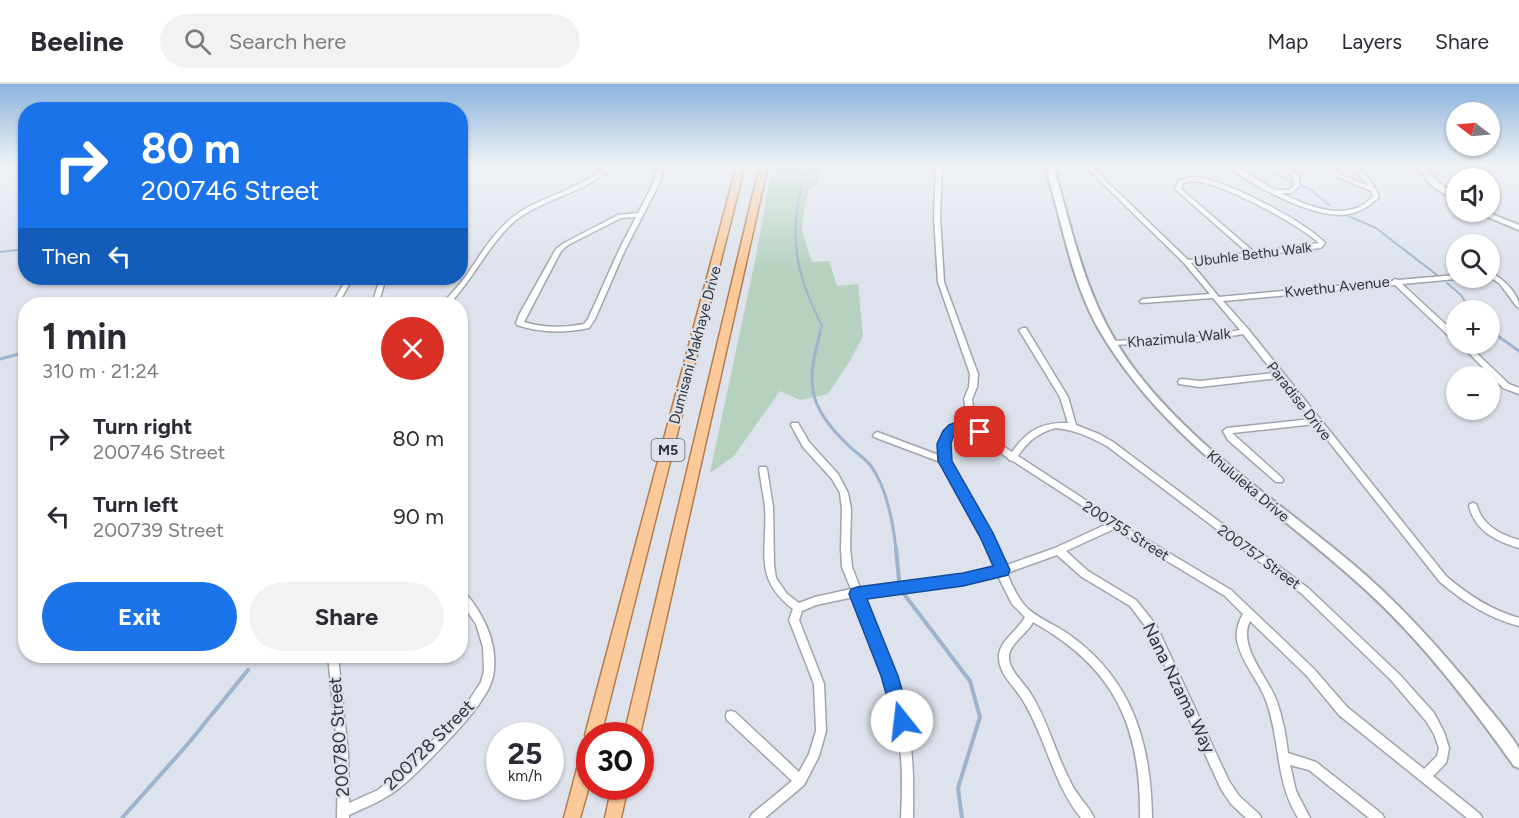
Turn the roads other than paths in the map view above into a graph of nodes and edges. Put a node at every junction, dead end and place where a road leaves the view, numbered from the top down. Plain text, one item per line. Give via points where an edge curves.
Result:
1 (548, 199) edge
2 (648, 199) edge
3 (732, 199) edge
4 (756, 199) edge
5 (938, 199) edge
6 (1059, 199) edge
7 (1123, 199) edge
8 (1187, 199) edge
9 (1247, 199) edge
10 (1290, 199) edge
11 (1374, 199) edge
12 (640, 215) junction
13 (1500, 220) edge
14 (1519, 228) edge
15 (1320, 246) joint
16 (1252, 253) junction
17 (1186, 262) junction
18 (1446, 278) edge
19 (468, 279) edge
20 (1395, 281) junction
21 (1500, 282) edge
22 (463, 285) edge
23 (452, 297) edge
24 (1216, 297) junction
25 (1143, 302) dead end
26 (1519, 304) edge
27 (1446, 329) edge
28 (1023, 330) dead end
29 (1245, 331) junction
30 (1112, 343) junction
31 (1473, 354) edge
32 (1278, 375) junction
33 (1182, 382) dead end
34 (1519, 391) edge
35 (1315, 421) junction
36 (971, 422) junction
37 (795, 425) dead end
38 (1072, 425) junction
39 (878, 435) dead end
40 (1012, 458) junction
41 (945, 461) junction
42 (763, 469) dead end
43 (1279, 480) dead end
44 (1473, 506) dead end
45 (1114, 525) junction
46 (1519, 544) edge
47 (1060, 552) junction
48 (1003, 570) junction
49 (857, 594) junction
50 (468, 602) edge
51 (798, 608) junction
52 (1250, 613) junction
53 (1030, 617) junction
54 (1519, 622) edge
55 (334, 663) edge
56 (731, 716) dead end
57 (596, 722) edge
58 (635, 722) edge
59 (1283, 757) junction
60 (1519, 761) edge
61 (1425, 776) junction
62 (800, 781) junction
63 (577, 800) edge
64 (617, 800) edge
65 (343, 814) edge
66 (572, 818) edge
67 (613, 818) edge
68 (756, 818) edge
69 (907, 818) edge
70 (1088, 818) edge
71 (1146, 818) edge
72 (1255, 818) edge
73 (1304, 818) edge
74 (1378, 818) edge
75 (1476, 818) edge

1 - 19 street via 513,220
2 - 12 street
3 - 57 main road, Dumisani Makhaye Drive / M5
4 - 58 main road, Dumisani Makhaye Drive / M5
5 - 36 street via 941,282 974,374 968,399
6 - 30 street, Khululeka Drive via 1083,287
7 - 17 street, Paradise Drive
8 - 16 street
9 - 15 street via 1310,233 1320,240
10 - 11 street via 1308,207 1348,212
12 - 12 street via 586,326 537,328 520,323 562,247 620,216
13 - 14 street
15 - 16 street, Ubuhle Bethu Walk
16 - 17 street, Ubuhle Bethu Walk
17 - 24 street, Paradise Drive
18 - 20 street, Kwethu Avenue
20 - 24 street, Kwethu Avenue
20 - 27 street
21 - 26 street
22 - 23 street
24 - 25 street, Kwethu Avenue
24 - 29 street, Paradise Drive
28 - 38 street via 1064,397
29 - 30 street, Khazimula Walk via 1228,336
29 - 32 street, Paradise Drive
30 - 60 street, Khululeka Drive via 1140,382 1191,437 1389,604 1479,705
31 - 34 street via 1506,386
32 - 33 street via 1200,384
32 - 35 street, Paradise Drive
35 - 43 street via 1227,431
35 - 54 street, Paradise Drive via 1443,579 1485,610
36 - 40 street, 200755 Street
36 - 41 street via 947,434
37 - 49 street via 800,438 844,492 844,550
38 - 40 street via 1036,430
38 - 61 street, 200757 Street via 1110,444 1305,591 1370,652 1439,732 1444,748 1442,759
39 - 41 street
40 - 45 street, 200755 Street
41 - 48 street
42 - 51 street via 772,579 784,597
44 - 46 street via 1482,525
45 - 47 street
45 - 52 street, 200755 Street via 1228,593
47 - 48 street
47 - 72 street, Nana Nzama Way via 1085,574 1140,610 1171,663 1225,785
48 - 49 street via 963,580
48 - 53 street via 1012,594
49 - 51 street
49 - 69 street via 890,676 902,721 909,762
50 - 65 street, 200728 Street via 488,645 486,684 451,729 395,784
51 - 62 street via 794,620 819,684 821,710 821,731 814,756
52 - 59 street via 1244,619 1242,640 1272,700
52 - 61 street, 200755 Street via 1343,711
53 - 70 street via 1004,652 1004,661 1033,706 1065,786
53 - 71 street via 1067,638 1115,687 1143,765
55 - 65 street, 200780 Street via 343,754
56 - 62 street
59 - 73 street via 1290,790
59 - 74 street via 1312,766
61 - 75 street, 200755 Street
62 - 68 street
63 - 66 main road
64 - 67 main road

